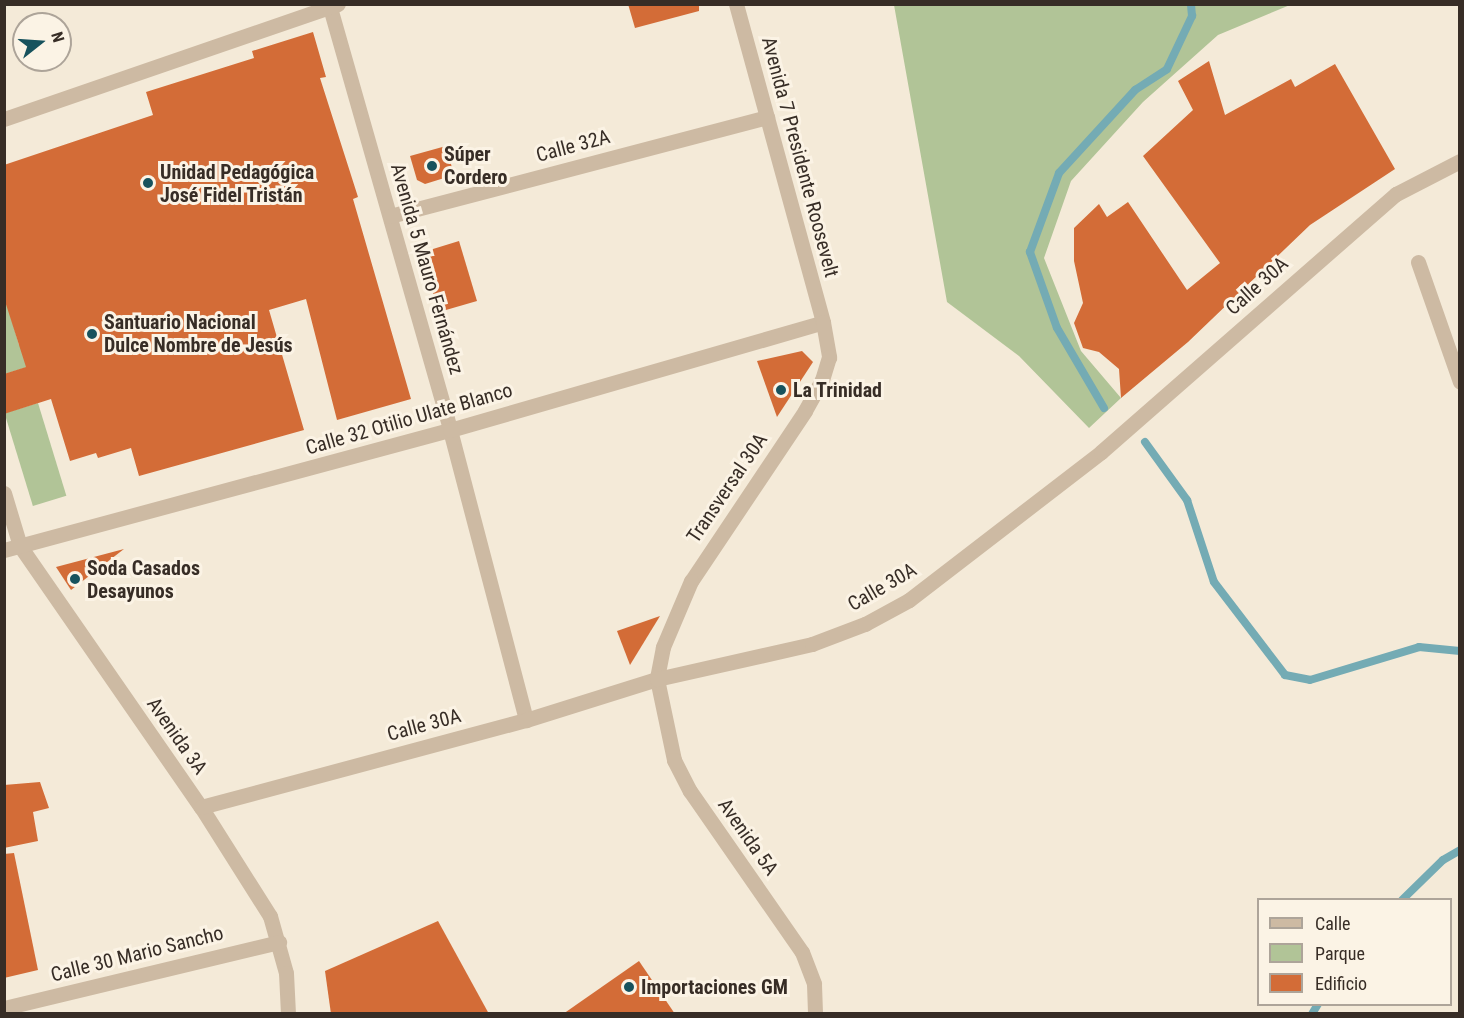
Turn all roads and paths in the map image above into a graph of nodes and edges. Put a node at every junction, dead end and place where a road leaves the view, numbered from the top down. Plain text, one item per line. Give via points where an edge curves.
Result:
1 (736, 4) edge
2 (332, 5) edge
3 (767, 117) junction
4 (4, 119) edge
5 (1460, 161) edge
6 (390, 216) junction
7 (1418, 262) dead end
8 (823, 322) junction
9 (1460, 382) edge
10 (450, 430) junction
11 (4, 493) edge
12 (12, 548) edge
13 (657, 679) junction
14 (526, 720) junction
15 (201, 807) junction
16 (279, 942) junction
17 (4, 1008) edge
18 (288, 1014) edge
19 (815, 1014) edge

1 - 3 street, Avenida 7 Presidente Roosevelt
2 - 4 street
2 - 6 street, Avenida 5 Mauro Fernández
3 - 6 street, Calle 32A
3 - 8 street, Avenida 7 Presidente Roosevelt
5 - 13 street, Calle 30A via 1396,194 1101,453 909,600 865,624 812,644
6 - 10 street, Avenida 5 Mauro Fernández
7 - 9 street
8 - 10 street, Calle 32 Otilio Ulate Blanco
8 - 13 street, Transversal 30A via 829,357 822,380 691,581 663,647
10 - 12 street, Calle 32 Otilio Ulate Blanco
10 - 14 street, Avenida 5 Mauro Fernández
11 - 12 street, Avenida 3A
12 - 15 street, Avenida 3A
13 - 14 street, Calle 30A
13 - 19 street, Avenida 5A via 674,760 690,791 802,952 814,984
14 - 15 street, Calle 30A
15 - 16 street, Avenida 3A via 270,916
16 - 17 street, Calle 30 Mario Sancho
16 - 18 street, Avenida 3A via 286,973

